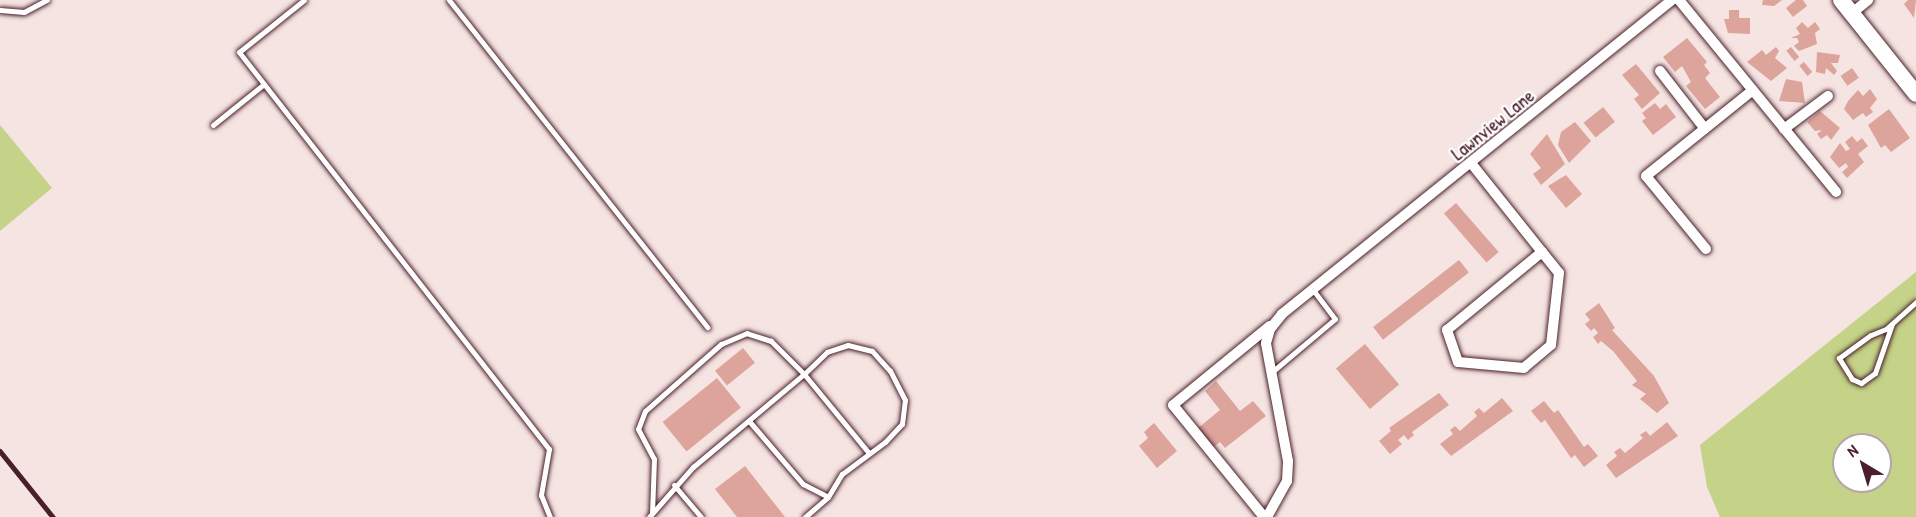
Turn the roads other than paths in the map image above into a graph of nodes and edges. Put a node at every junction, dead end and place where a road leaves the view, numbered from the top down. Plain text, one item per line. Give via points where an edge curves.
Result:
1 (47, 0) edge
2 (304, 0) edge
3 (449, 0) edge
4 (1672, 0) edge
5 (1679, 0) edge
6 (1868, 0) edge
7 (1846, 7) edge
8 (0, 10) edge
9 (1659, 71) dead end
10 (264, 84) junction
11 (1753, 90) junction
12 (1916, 94) edge
13 (1828, 96) dead end
14 (213, 125) dead end
15 (1705, 129) junction
16 (1784, 129) junction
17 (1471, 164) junction
18 (1836, 192) dead end
19 (1706, 249) dead end
20 (1542, 252) junction
21 (1313, 290) junction
22 (1916, 302) edge
23 (1275, 322) junction
24 (1892, 324) junction
25 (707, 327) dead end
26 (1273, 371) junction
27 (804, 374) junction
28 (749, 421) junction
29 (869, 453) junction
30 (674, 486) junction
31 (828, 497) junction
32 (651, 515) edge
33 (550, 517) edge
34 (700, 517) edge
35 (805, 517) edge
36 (1266, 517) edge

1 - 8 lane via 24,12
2 - 10 lane via 238,52
3 - 25 lane
4 - 17 street, Lawnview Lane
5 - 11 street
6 - 7 street
7 - 12 street
9 - 15 street
10 - 14 lane
10 - 33 lane via 549,449 541,495
11 - 15 street
11 - 16 street
13 - 16 street
15 - 19 street via 1646,176
16 - 18 street
17 - 20 street
17 - 21 street, Lawnview Lane
20 - 20 street via 1447,330 1458,362 1524,368 1551,345 1559,273
21 - 23 street, Lawnview Lane
21 - 26 lane via 1335,319
22 - 24 lane
23 - 26 street via 1266,343
23 - 36 street, Lawnview Lane via 1173,405
24 - 24 lane via 1839,358 1852,379 1861,383 1875,373
26 - 36 street via 1287,481
27 - 28 lane
27 - 29 lane
27 - 29 lane via 827,352 848,345 873,351 890,371 905,400 902,424
27 - 32 lane via 771,341 747,333 721,344 645,411 638,429 654,459
28 - 30 lane
28 - 31 lane via 803,484
29 - 31 lane via 842,474
30 - 32 lane
30 - 34 lane
31 - 35 lane

